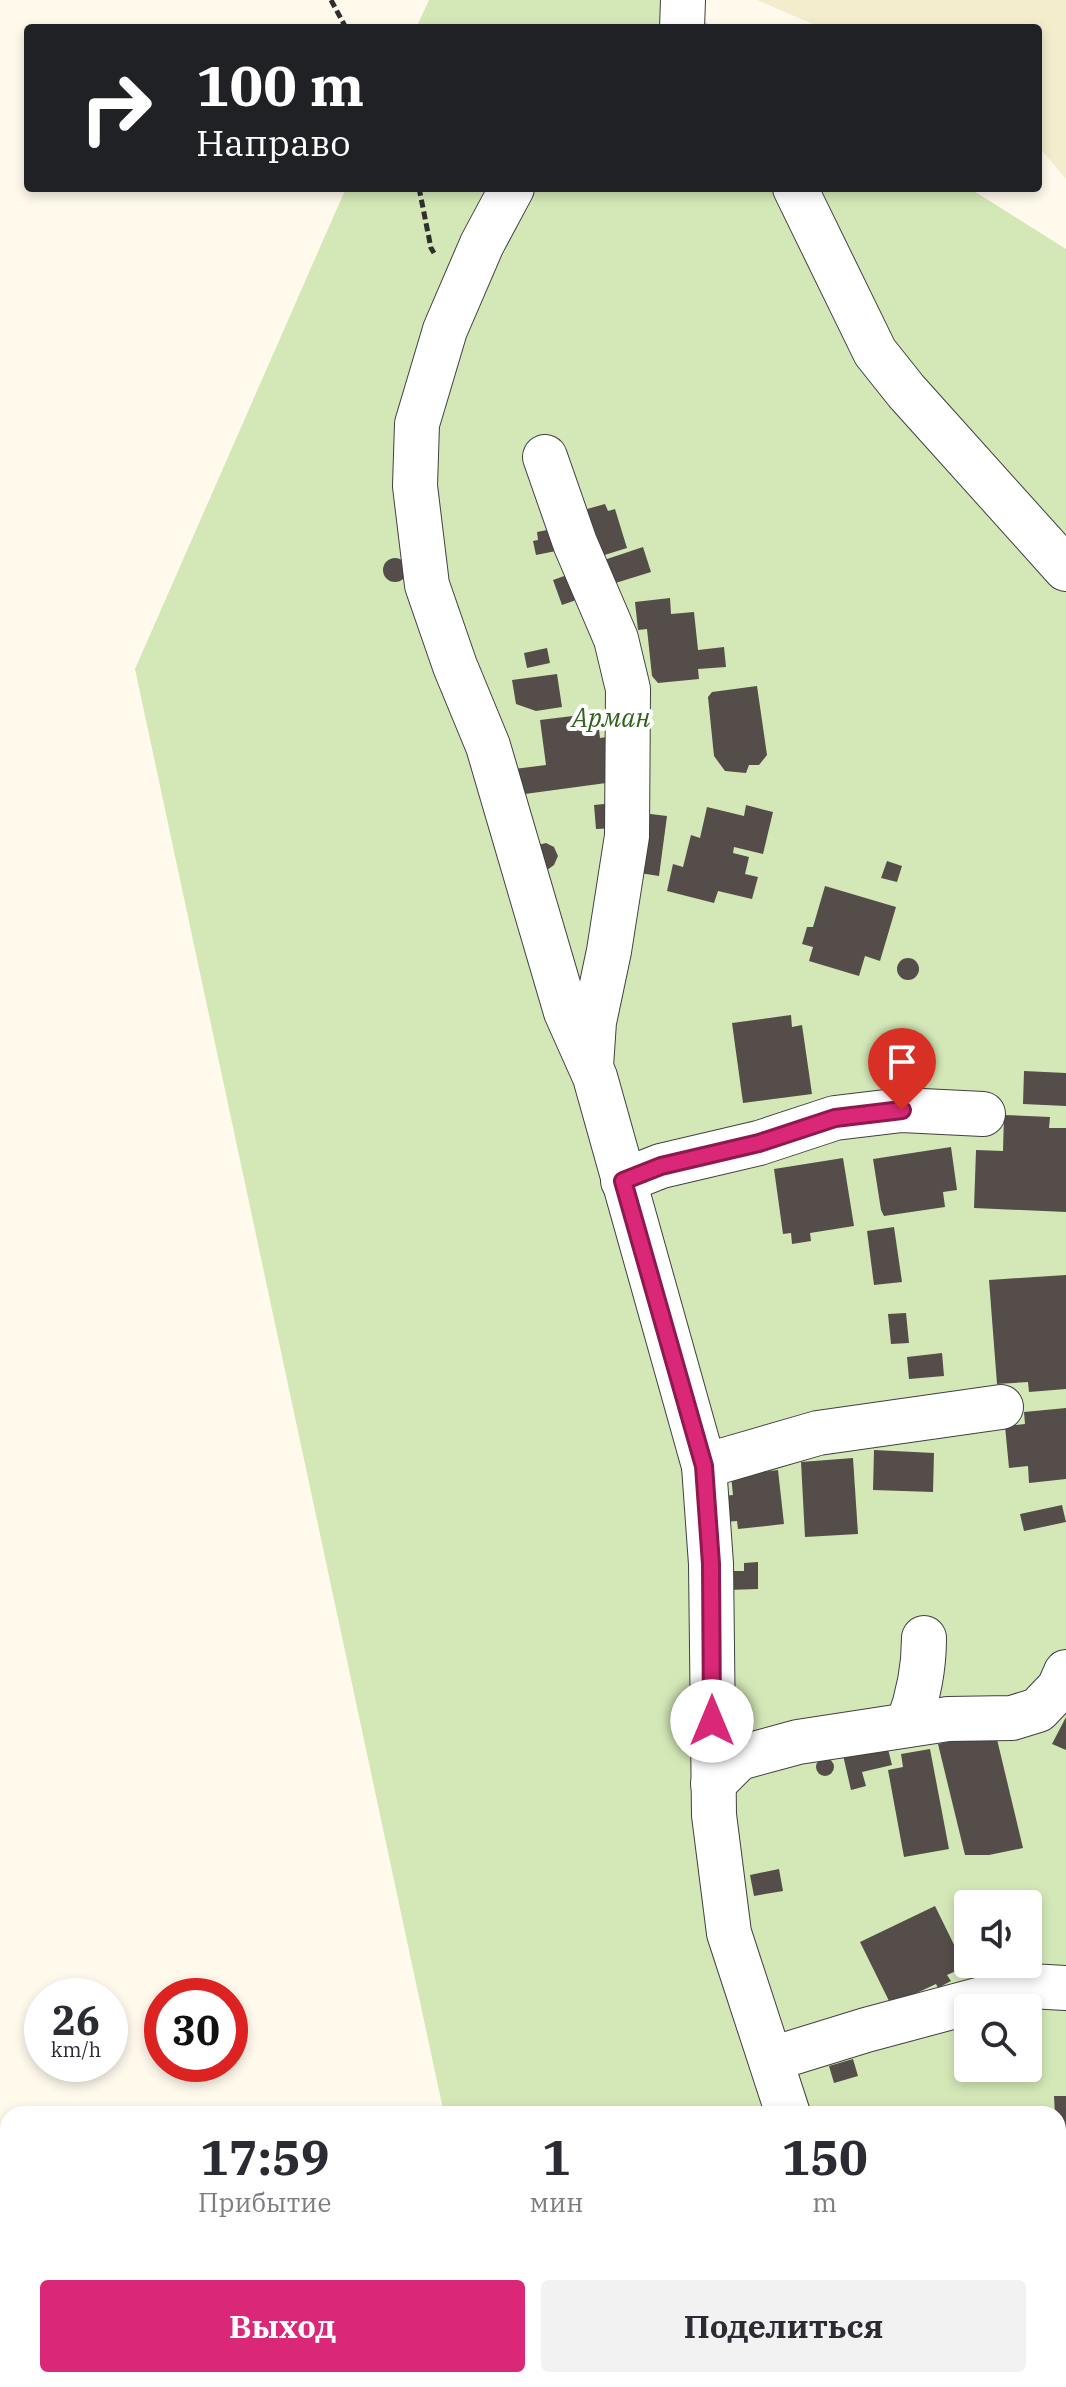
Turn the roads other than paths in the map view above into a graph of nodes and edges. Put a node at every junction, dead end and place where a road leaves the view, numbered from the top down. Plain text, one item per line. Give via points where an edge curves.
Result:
1 (683, 0) edge
2 (682, 24) edge
3 (510, 192) edge
4 (797, 192) edge
5 (545, 457) dead end
6 (1066, 569) edge
7 (591, 1066) junction
8 (983, 1114) dead end
9 (623, 1181) junction
10 (1001, 1407) dead end
11 (704, 1466) junction
12 (924, 1638) dead end
13 (1066, 1672) edge
14 (908, 1724) junction
15 (713, 1784) junction
16 (1066, 1988) edge
17 (772, 2059) junction
18 (786, 2106) edge

1 - 2 street
3 - 7 street via 445,330 417,424 415,486 427,585 488,746 566,1012
4 - 6 street via 875,352
5 - 7 street via 616,639 628,689 627,836
7 - 9 street
8 - 9 street via 902,1110 835,1118
9 - 11 street
10 - 11 street via 818,1433
11 - 15 street via 711,1564
12 - 14 street via 924,1666
13 - 14 street via 1038,1710 1012,1718
14 - 15 street via 798,1742 739,1758
15 - 17 street via 729,1933
16 - 17 street via 1030,1986
17 - 18 street

